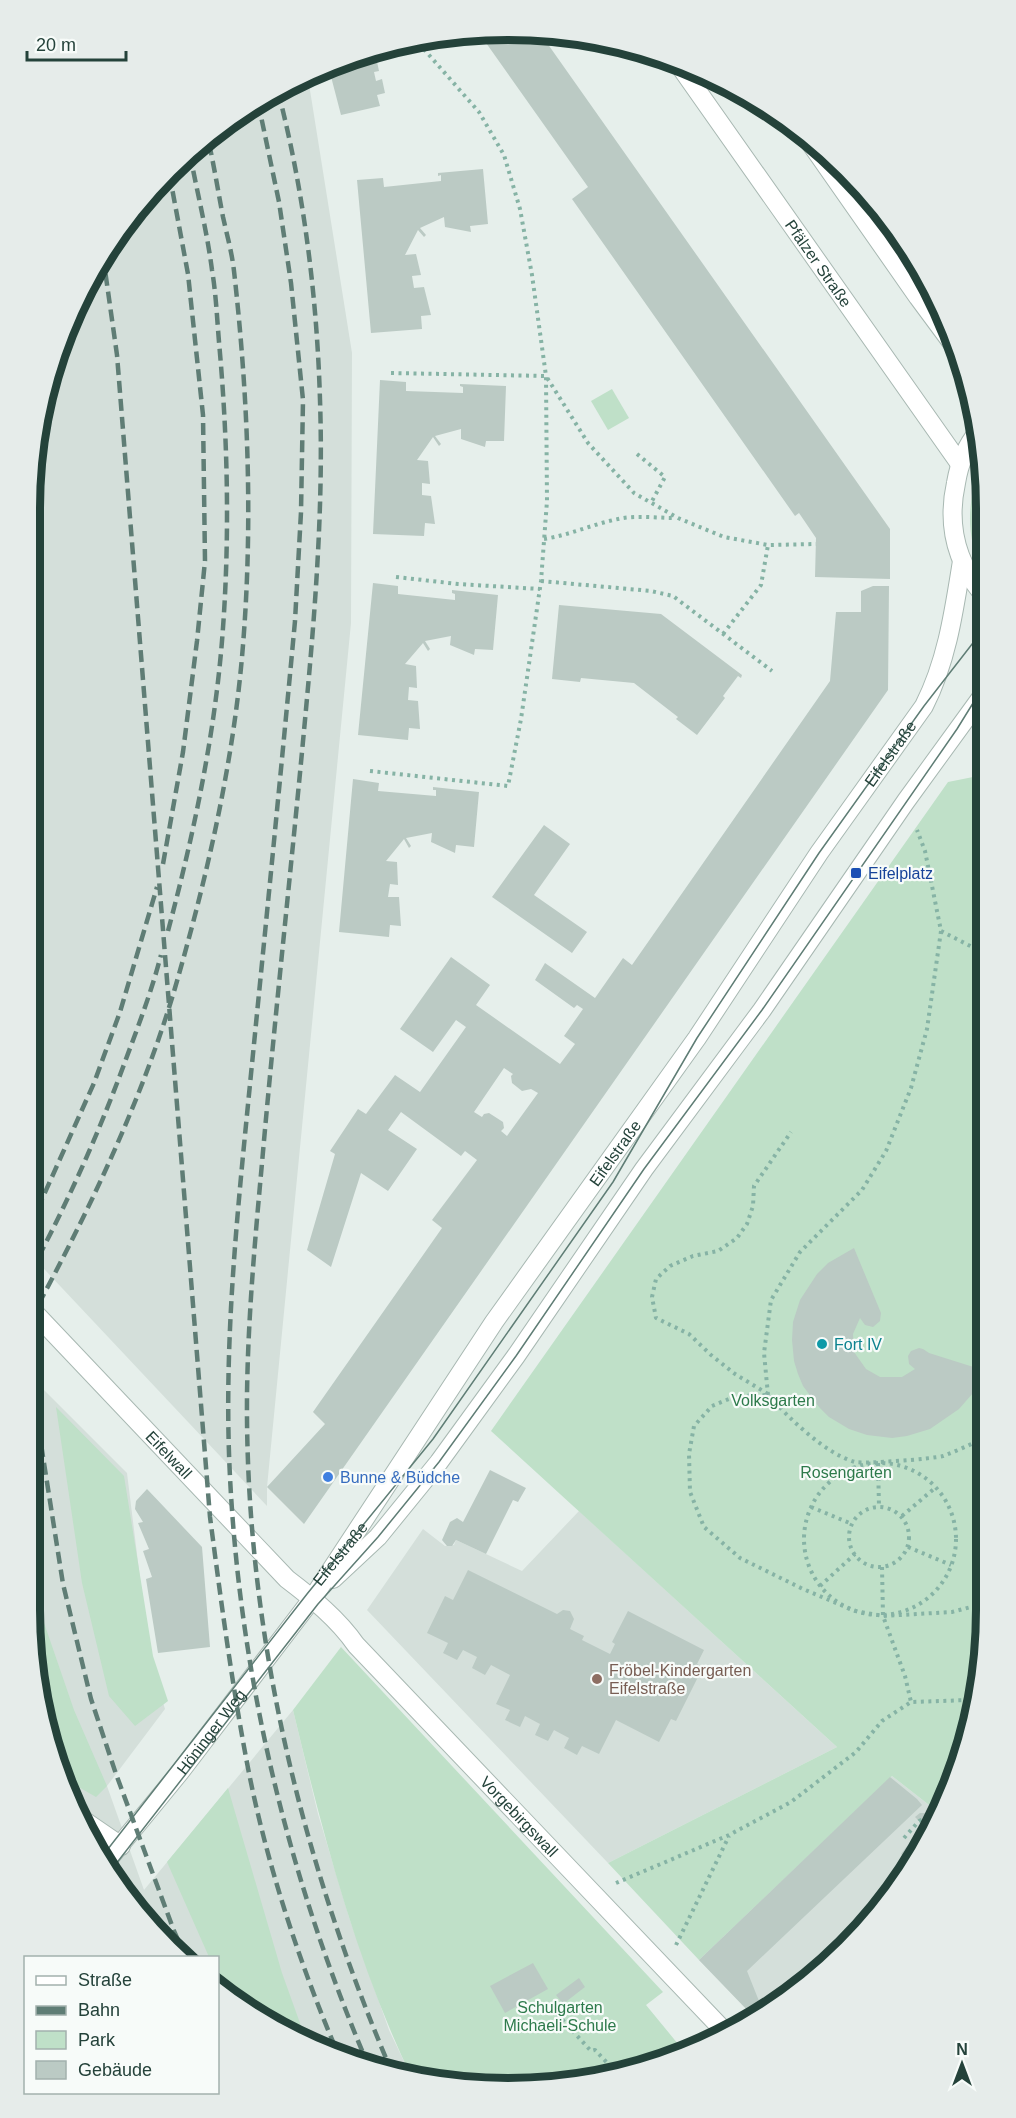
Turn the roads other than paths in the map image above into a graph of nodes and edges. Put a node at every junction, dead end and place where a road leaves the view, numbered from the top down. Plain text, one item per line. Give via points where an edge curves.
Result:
1 (687, 76) edge
2 (831, 170) edge
3 (923, 293) edge
4 (971, 444) edge
5 (960, 464) junction
6 (962, 561) junction
7 (976, 586) edge
8 (976, 705) edge
9 (40, 1319) edge
10 (312, 1599) junction
11 (95, 1828) edge
12 (121, 1846) junction
13 (111, 1857) edge
14 (720, 2027) edge

1 - 5 street, Pfälzer Straße
2 - 3 street
4 - 5 street
5 - 6 street via 951,504 953,531
6 - 7 street
6 - 10 street, Eifelstraße via 945,654 924,706 819,853 697,1038 495,1322
8 - 10 street, Eifelstraße via 439,1462 378,1537
9 - 10 street, Eifelwall via 287,1579
10 - 12 street, Höninger Weg
10 - 14 street, Vorgebirgswall via 345,1629 356,1646
11 - 12 street
12 - 13 street, Höninger Weg

